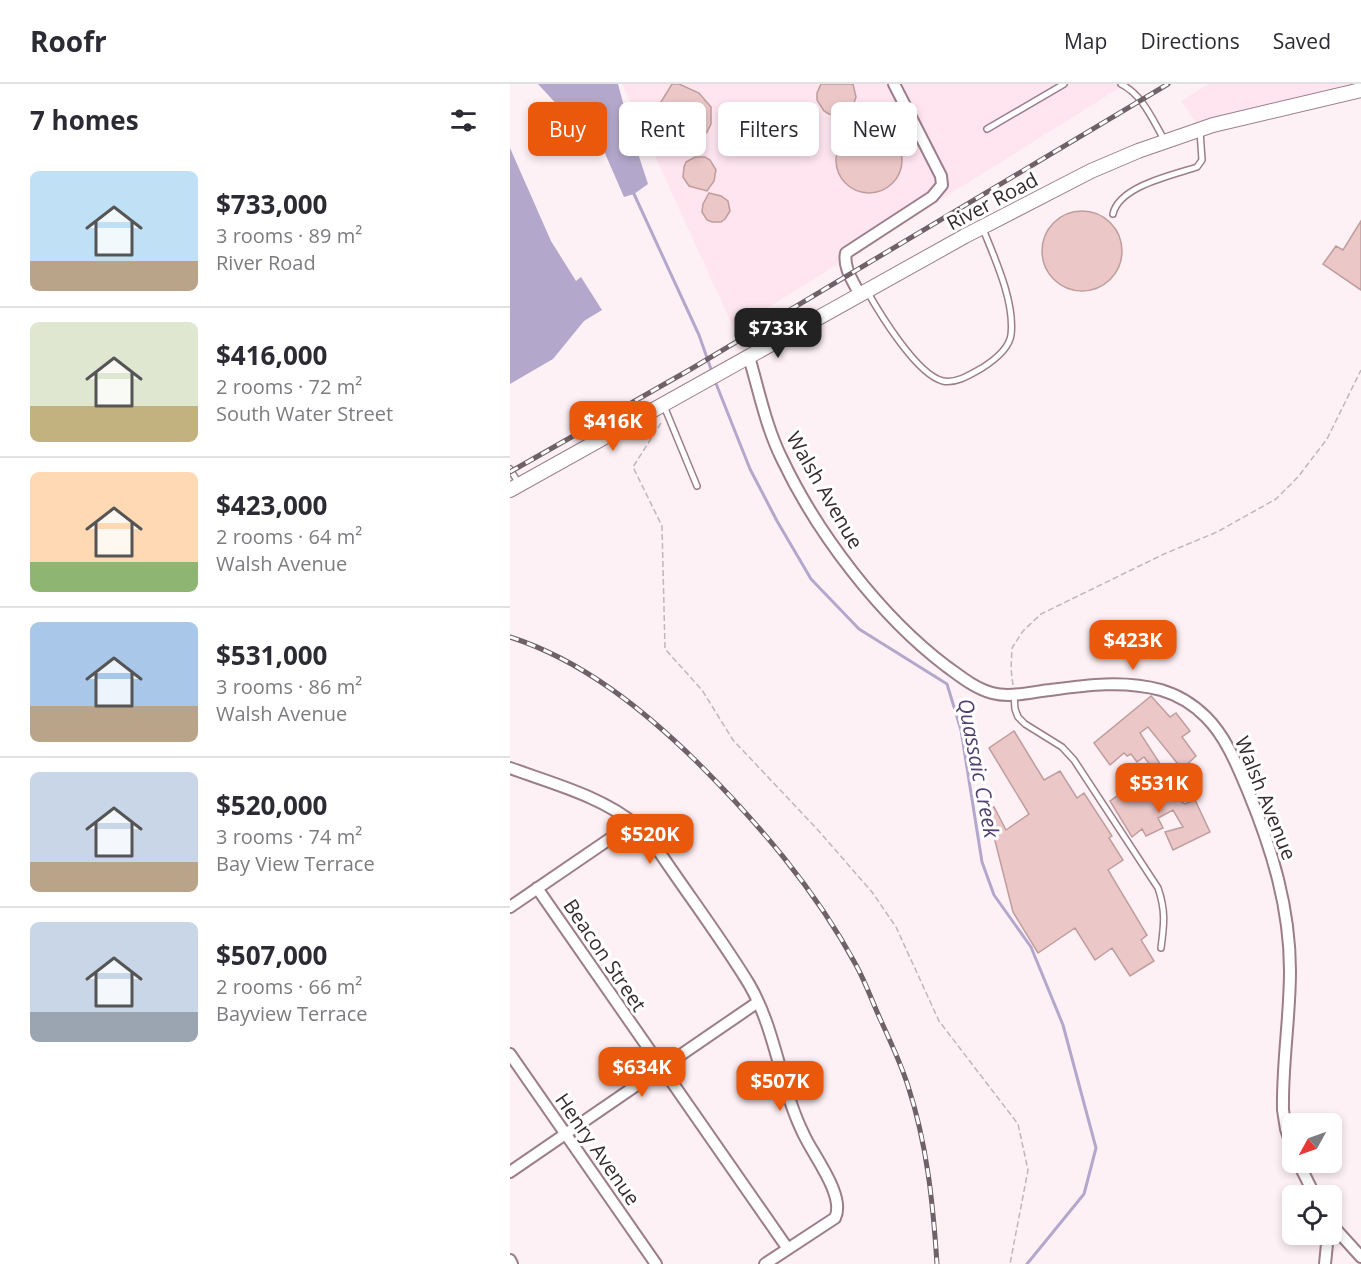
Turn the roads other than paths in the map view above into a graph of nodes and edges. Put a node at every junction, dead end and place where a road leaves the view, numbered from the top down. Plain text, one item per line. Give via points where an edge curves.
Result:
1 (894, 84) edge
2 (1064, 84) edge
3 (1121, 84) edge
4 (1361, 90) edge
5 (987, 129) dead end
6 (1200, 129) junction
7 (1166, 142) junction
8 (1113, 214) dead end
9 (982, 227) junction
10 (863, 293) junction
11 (749, 357) junction
12 (663, 405) junction
13 (510, 469) edge
14 (697, 486) dead end
15 (515, 488) edge
16 (1014, 694) junction
17 (510, 768) edge
18 (633, 823) junction
19 (537, 888) junction
20 (510, 907) edge
21 (1161, 948) dead end
22 (758, 1002) junction
23 (510, 1054) edge
24 (661, 1068) junction
25 (1283, 1113) edge
26 (566, 1133) junction
27 (510, 1172) edge
28 (1342, 1236) edge
29 (1327, 1245) edge
30 (788, 1249) junction
31 (1361, 1257) edge
32 (656, 1264) edge
33 (765, 1264) edge
34 (1325, 1264) edge

1 - 10 street via 942,185 933,198 846,253 846,268
2 - 5 lane
3 - 7 lane via 1141,100
4 - 6 street, River Road
6 - 7 street, River Road
6 - 8 lane via 1202,159 1197,167 1132,190
7 - 9 street, River Road via 1091,171
9 - 10 street, River Road
9 - 10 lane via 1011,315 1011,337 1003,352 983,367 956,381 942,381 893,335
10 - 11 street, River Road
11 - 12 street, River Road
11 - 16 street, Walsh Avenue via 782,459 846,563 935,657 978,688
12 - 14 lane
12 - 15 street, River Road
13 - 15 lane
16 - 21 lane via 1018,717 1062,747 1074,760 1158,888 1164,906
16 - 25 street, Walsh Avenue via 1083,685 1143,686 1192,705 1216,728 1262,825 1283,899 1290,972
17 - 18 street via 579,793
18 - 19 street
18 - 22 street via 656,848
19 - 20 street
19 - 24 street, Beacon Street
22 - 24 street
22 - 30 street via 800,1126 835,1192 838,1206 837,1214
23 - 26 street, Henry Avenue
24 - 26 street
24 - 30 street, Beacon Street
26 - 27 street
26 - 32 street, Henry Avenue
28 - 31 street
29 - 34 street
30 - 33 street

